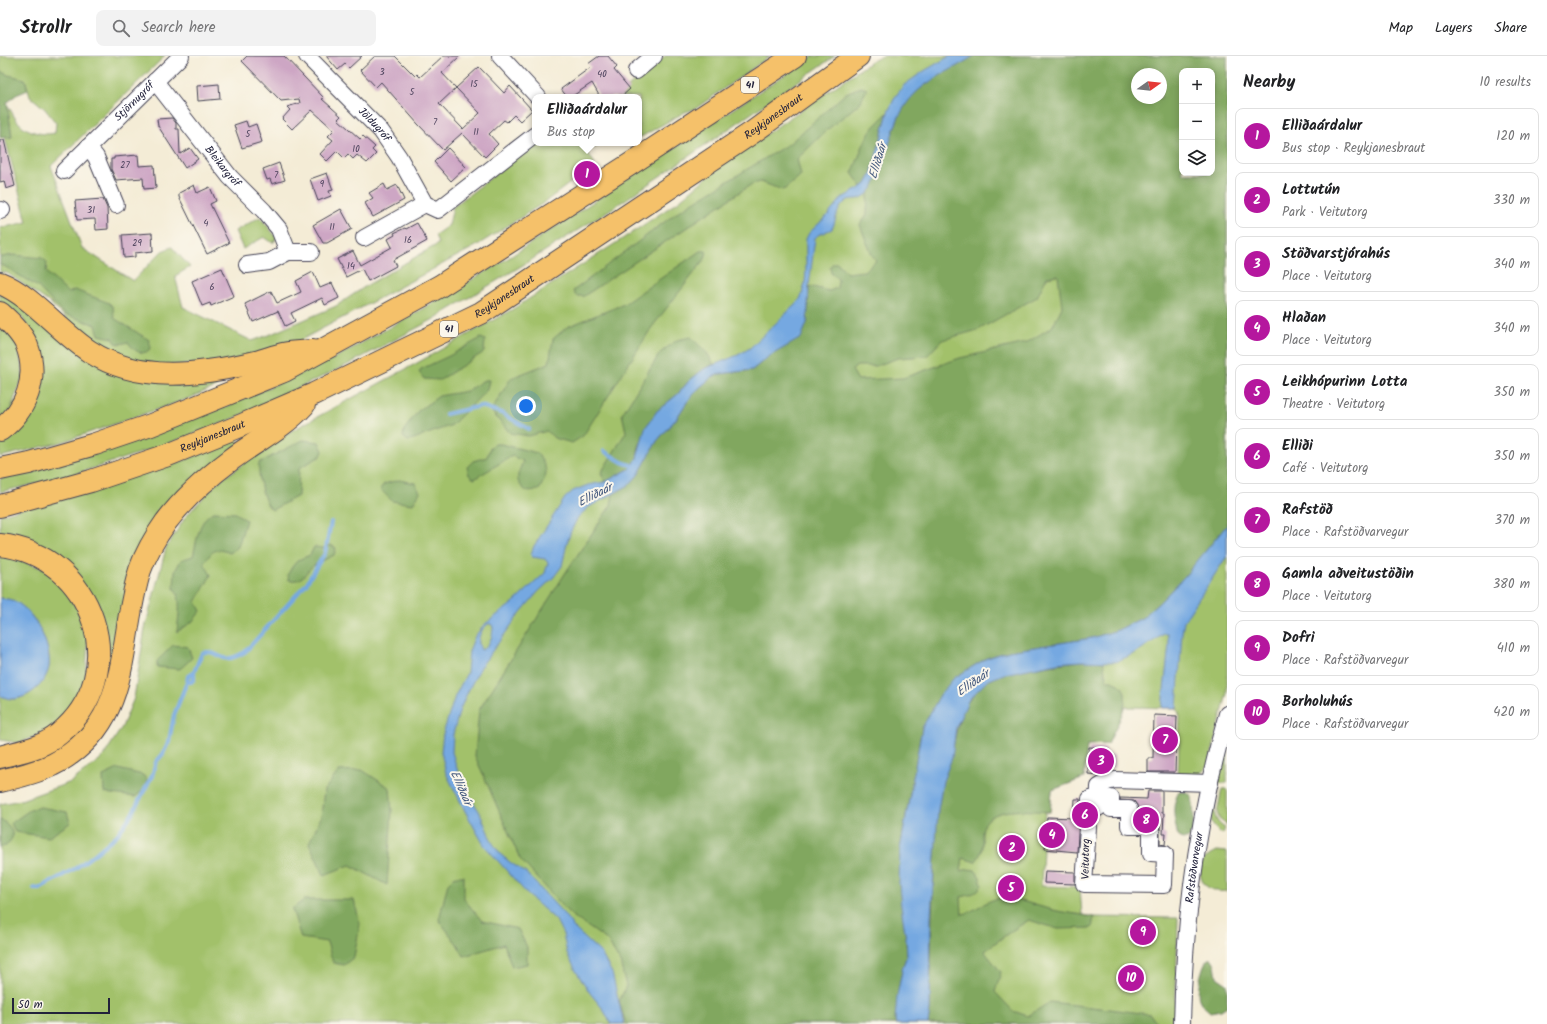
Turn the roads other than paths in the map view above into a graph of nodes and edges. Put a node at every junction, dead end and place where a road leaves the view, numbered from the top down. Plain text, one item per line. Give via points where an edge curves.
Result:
1 (181, 56) edge
2 (307, 56) edge
3 (500, 56) edge
4 (654, 56) edge
5 (795, 56) edge
6 (858, 56) edge
7 (636, 71) dead end
8 (155, 81) junction
9 (535, 94) edge
10 (532, 137) edge
11 (88, 147) junction
12 (64, 171) dead end
13 (425, 204) junction
14 (116, 205) dead end
15 (364, 238) dead end
16 (288, 252) junction
17 (310, 252) dead end
18 (247, 266) dead end
19 (0, 283) edge
20 (0, 313) edge
21 (324, 350) junction
22 (314, 394) junction
23 (0, 430) edge
24 (0, 469) edge
25 (0, 506) edge
26 (0, 546) edge
27 (1227, 714) edge
28 (31, 749) junction
29 (0, 753) edge
30 (0, 757) edge
31 (0, 781) edge
32 (1210, 783) junction
33 (1099, 799) junction
34 (1182, 1024) edge

1 - 8 street, Stjörnugróf
2 - 13 street, Jöldugróf via 381,131
3 - 9 street
4 - 7 street
5 - 21 highway, 41 via 440,286
6 - 22 highway, Reykjanesbraut / 41 via 753,132 481,313
8 - 11 street, Stjörnugróf
8 - 16 street, Bleikargróf via 230,176 279,229
10 - 13 street via 438,210
11 - 12 street, Stjörnugróf
11 - 14 street via 96,157
13 - 15 street
16 - 17 street
16 - 18 street via 269,262
19 - 21 highway via 25,298 88,350 106,360 133,369 174,374 203,373 281,354
20 - 23 highway via 26,346 31,370 27,398 20,410
21 - 24 highway, 41 via 284,371 151,425 95,444
22 - 25 highway, Reykjanesbraut / 41 via 168,455 91,481
22 - 31 highway via 290,419 209,478 166,522 140,569 120,678 109,709 93,732 81,745 53,764
26 - 28 highway via 34,554 63,573 85,599 98,637 97,674 78,715 58,735
27 - 32 street, Rafstöðvarvegur
28 - 29 highway
28 - 30 highway
32 - 33 street via 1114,780 1099,787
32 - 34 street, Rafstöðvarvegur via 1191,889
33 - 33 street, Veitutorg via 1093,884 1164,884 1165,854 1151,854 1152,826 1129,826 1129,809 1111,808 1111,798

